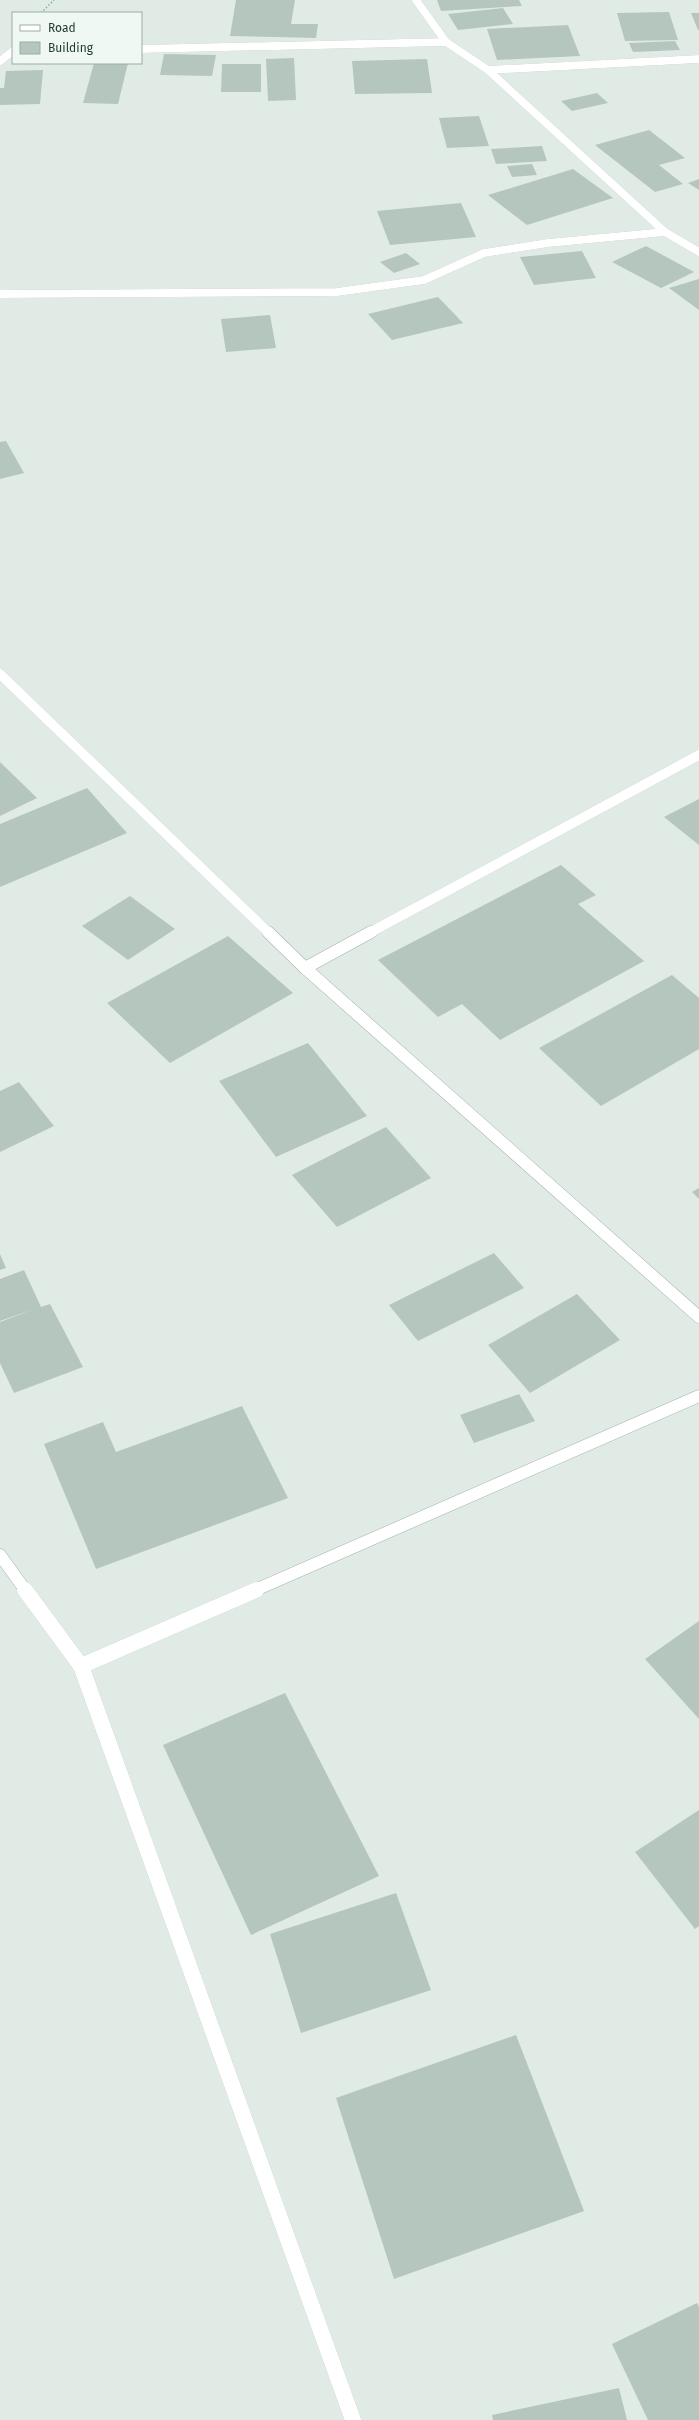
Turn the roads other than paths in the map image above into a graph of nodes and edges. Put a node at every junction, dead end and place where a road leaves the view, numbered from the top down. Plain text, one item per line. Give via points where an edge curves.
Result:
1 (416, 0) edge
2 (446, 42) junction
3 (142, 49) edge
4 (12, 52) edge
5 (699, 59) edge
6 (0, 61) edge
7 (488, 70) junction
8 (665, 232) junction
9 (699, 252) edge
10 (0, 294) edge
11 (0, 674) edge
12 (699, 755) edge
13 (305, 968) junction
14 (699, 1317) edge
15 (699, 1396) edge
16 (0, 1555) edge
17 (81, 1666) junction
18 (352, 2420) edge

1 - 2 street
2 - 3 street
2 - 7 street
4 - 6 street
5 - 7 street
7 - 8 street
8 - 9 street
8 - 10 street via 548,243 484,253 424,280 337,292
11 - 13 street
12 - 13 street
13 - 14 street
15 - 17 street
16 - 17 street
17 - 18 street

